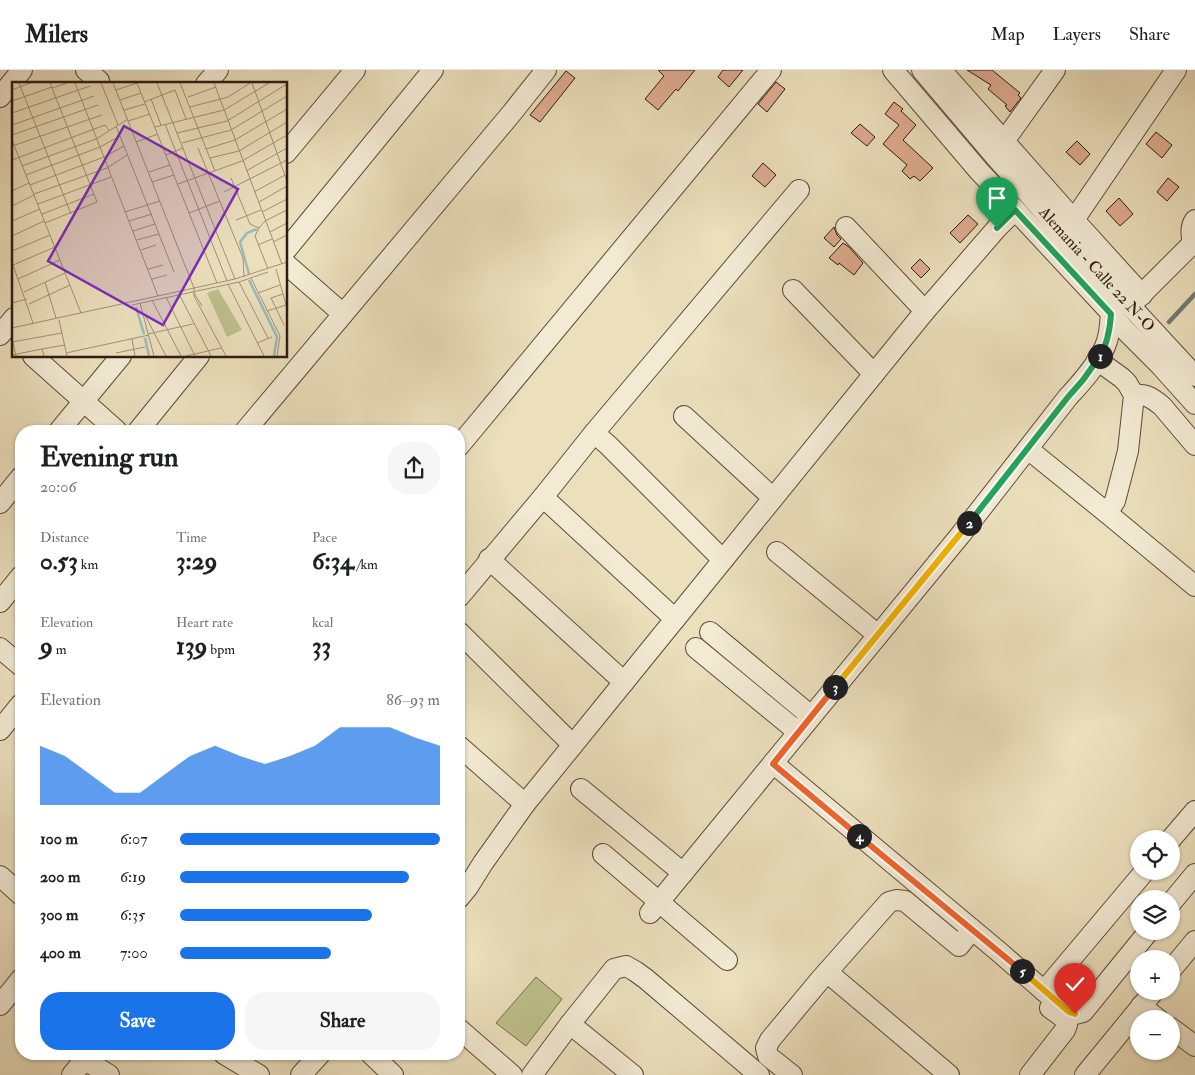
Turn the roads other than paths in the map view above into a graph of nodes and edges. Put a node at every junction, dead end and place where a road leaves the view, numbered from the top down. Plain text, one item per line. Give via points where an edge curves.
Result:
1 (22, 70) edge
2 (218, 70) edge
3 (355, 70) edge
4 (432, 70) edge
5 (546, 70) edge
6 (771, 70) edge
7 (892, 70) edge
8 (1055, 70) edge
9 (1176, 70) edge
10 (931, 72) edge
11 (15, 82) edge
12 (208, 82) edge
13 (12, 86) edge
14 (4, 99) edge
15 (999, 148) junction
16 (288, 151) edge
17 (800, 190) dead end
18 (1015, 210) junction
19 (1195, 220) edge
20 (846, 227) dead end
21 (1069, 227) junction
22 (1194, 242) edge
23 (288, 248) edge
24 (288, 266) edge
25 (793, 290) dead end
26 (1136, 300) junction
27 (925, 311) junction
28 (343, 314) junction
29 (1111, 314) junction
30 (35, 358) edge
31 (119, 358) edge
32 (197, 358) edge
33 (1098, 360) junction
34 (1160, 365) junction
35 (874, 374) junction
36 (1195, 376) edge
37 (1139, 395) junction
38 (84, 401) junction
39 (1195, 404) edge
40 (684, 416) dead end
41 (64, 425) edge
42 (110, 425) edge
43 (143, 425) edge
44 (250, 425) edge
45 (594, 433) junction
46 (465, 439) edge
47 (1195, 445) edge
48 (1028, 449) junction
49 (15, 484) edge
50 (543, 497) junction
51 (773, 498) junction
52 (0, 503) edge
53 (1107, 513) junction
54 (777, 552) dead end
55 (489, 559) junction
56 (723, 560) junction
57 (15, 583) edge
58 (1195, 586) edge
59 (465, 589) edge
60 (0, 602) edge
61 (675, 619) junction
62 (710, 632) dead end
63 (878, 635) junction
64 (465, 638) edge
65 (0, 648) edge
66 (696, 648) dead end
67 (15, 661) edge
68 (624, 682) junction
69 (15, 711) edge
70 (811, 716) junction
71 (0, 730) edge
72 (798, 732) junction
73 (573, 745) junction
74 (465, 751) edge
75 (773, 764) junction
76 (581, 789) dead end
77 (525, 804) junction
78 (1195, 811) edge
79 (1179, 830) edge
80 (603, 854) dead end
81 (683, 873) junction
82 (1195, 874) edge
83 (0, 876) edge
84 (1136, 880) edge
85 (15, 890) edge
86 (465, 891) edge
87 (1180, 893) edge
88 (654, 907) junction
89 (968, 934) junction
90 (1142, 940) edge
91 (1195, 941) edge
92 (1180, 959) edge
93 (727, 960) dead end
94 (823, 976) junction
95 (15, 986) edge
96 (1044, 991) junction
97 (1147, 1000) edge
98 (0, 1004) edge
99 (570, 1024) junction
100 (465, 1034) edge
101 (1180, 1035) edge
102 (1195, 1046) edge
103 (83, 1060) edge
104 (91, 1060) edge
105 (234, 1060) edge
106 (315, 1060) edge
107 (377, 1060) edge
108 (72, 1075) edge
109 (109, 1075) edge
110 (259, 1075) edge
111 (301, 1075) edge
112 (393, 1075) edge
113 (512, 1075) edge
114 (532, 1075) edge
115 (633, 1075) edge
116 (759, 1075) edge
117 (792, 1075) edge
118 (932, 1075) edge
119 (949, 1075) edge
120 (1030, 1075) edge
121 (1085, 1075) edge

1 - 11 street
2 - 12 street
3 - 16 street
4 - 23 street
5 - 28 street
6 - 46 street
7 - 18 street, Alemania - Calle 22 N-O
8 - 15 street
9 - 21 street
10 - 15 street, Alemania - Calle 22 N-O
13 - 14 street
15 - 21 street, Alemania - Calle 22 N-O
17 - 45 street
18 - 27 street
18 - 29 street, Alemania - Calle 22 N-O
19 - 22 street via 1191,234
20 - 27 street
21 - 26 street, Alemania - Calle 22 N-O
22 - 26 street
24 - 28 street
25 - 35 street
26 - 36 street, Alemania - Calle 22 N-O
27 - 35 street
28 - 44 street
29 - 33 street via 1107,342
29 - 34 street, Alemania - Calle 22 N-O
30 - 38 street
31 - 38 street
32 - 43 street
33 - 37 street
33 - 48 street
34 - 37 street
34 - 39 street, Alemania - Calle 22 N-O
35 - 51 street
37 - 47 street via 1162,406
37 - 53 street via 1115,501
38 - 41 street
38 - 42 street
40 - 51 street
45 - 50 street
45 - 56 street
48 - 53 street
48 - 63 street
49 - 52 street
50 - 55 street
50 - 61 street
51 - 56 street
53 - 58 street
54 - 63 street
55 - 59 street
55 - 68 street
56 - 61 street
57 - 60 street
61 - 68 street
62 - 70 street
63 - 70 street
64 - 73 street
65 - 67 street
66 - 72 street
68 - 73 street
69 - 71 street
70 - 72 street
72 - 75 street
73 - 77 street
74 - 77 street
75 - 81 street
75 - 89 street
76 - 81 street
77 - 86 street
78 - 79 street
80 - 88 street
81 - 88 street
82 - 87 street
83 - 85 street
84 - 96 street
88 - 93 street
89 - 94 street via 958,946 905,901 889,902
89 - 96 street
89 - 120 street via 1036,999 1065,1019 1066,1030
90 - 96 street via 1083,1012 1069,1012
91 - 92 street
94 - 117 street via 766,1048 768,1056
94 - 118 street
94 - 119 street via 858,997
95 - 98 street
97 - 121 street
99 - 114 street
99 - 115 street
99 - 116 street via 614,969 626,966 646,979
100 - 113 street
101 - 102 street
103 - 108 street
104 - 109 street
105 - 110 street
106 - 111 street
107 - 112 street

